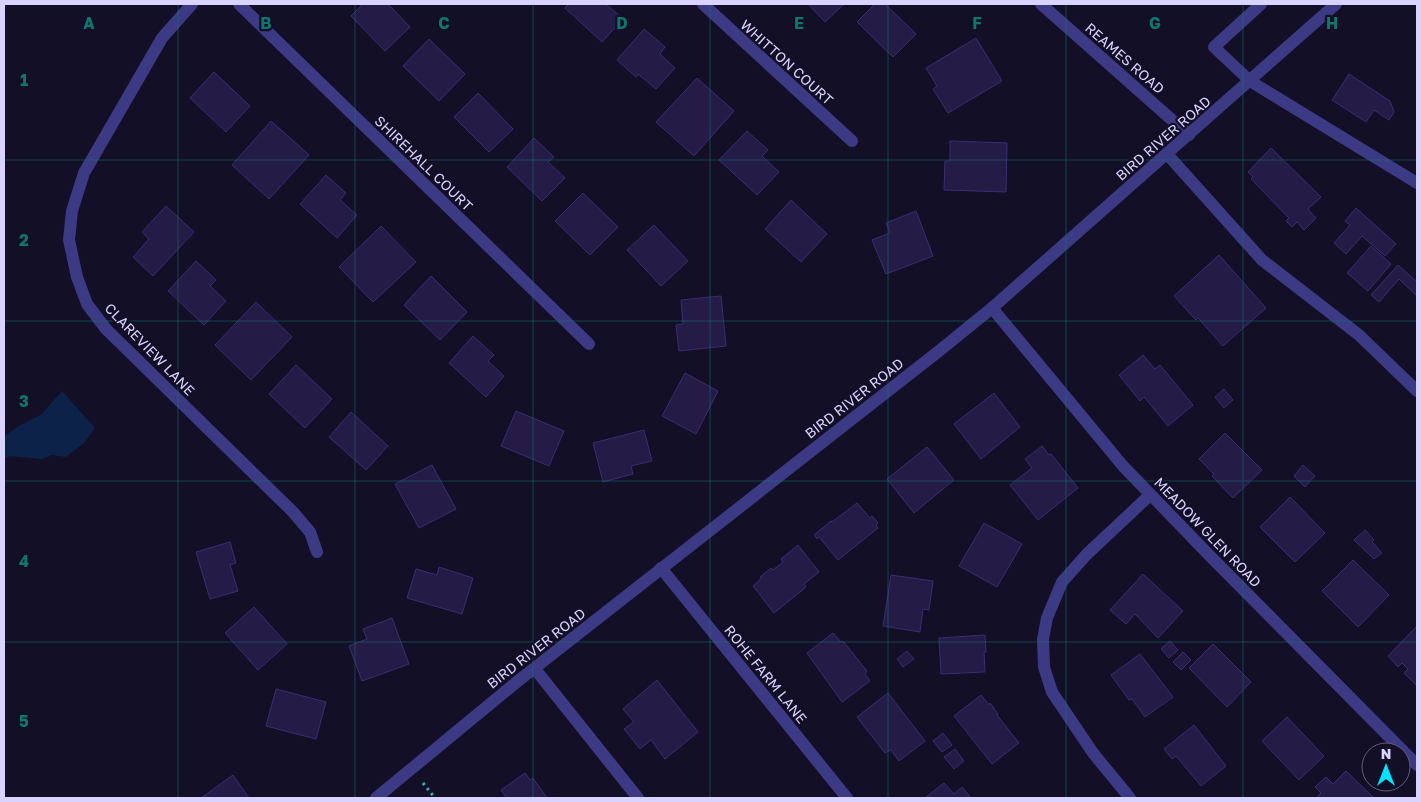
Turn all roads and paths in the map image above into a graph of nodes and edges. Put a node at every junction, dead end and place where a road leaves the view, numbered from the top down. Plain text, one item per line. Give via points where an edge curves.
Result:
1 (192, 4) edge
2 (239, 4) edge
3 (703, 4) edge
4 (1041, 4) edge
5 (1260, 4) edge
6 (1336, 4) edge
7 (1250, 81) junction
8 (1189, 135) junction
9 (852, 141) dead end
10 (1167, 154) junction
11 (1417, 183) edge
12 (992, 308) junction
13 (589, 344) dead end
14 (1417, 391) edge
15 (1150, 494) junction
16 (317, 552) dead end
17 (660, 568) junction
18 (535, 669) junction
19 (1417, 765) edge
20 (376, 798) edge
21 (638, 798) edge
22 (847, 798) edge
23 (1130, 798) edge

1 - 16 street, CLAREVIEW LANE via 162,38 84,173 72,212 69,240 77,277 87,304 106,329 293,512 310,532
2 - 13 street, SHIREHALL COURT
3 - 9 street, WHITTON COURT
4 - 8 street, REAMES ROAD
5 - 7 street via 1214,47
6 - 7 street, BIRD RIVER ROAD
7 - 8 street, BIRD RIVER ROAD
7 - 11 street
8 - 10 street, BIRD RIVER ROAD
10 - 12 street, BIRD RIVER ROAD
10 - 14 street via 1262,260 1359,335
12 - 15 street, MEADOW GLEN ROAD
12 - 17 street, BIRD RIVER ROAD
15 - 19 street, MEADOW GLEN ROAD
15 - 23 street via 1062,582 1047,618 1043,639 1044,667 1052,692 1093,753
17 - 18 street, BIRD RIVER ROAD
17 - 22 street, ROHE FARM LANE
18 - 20 street, BIRD RIVER ROAD
18 - 21 street

